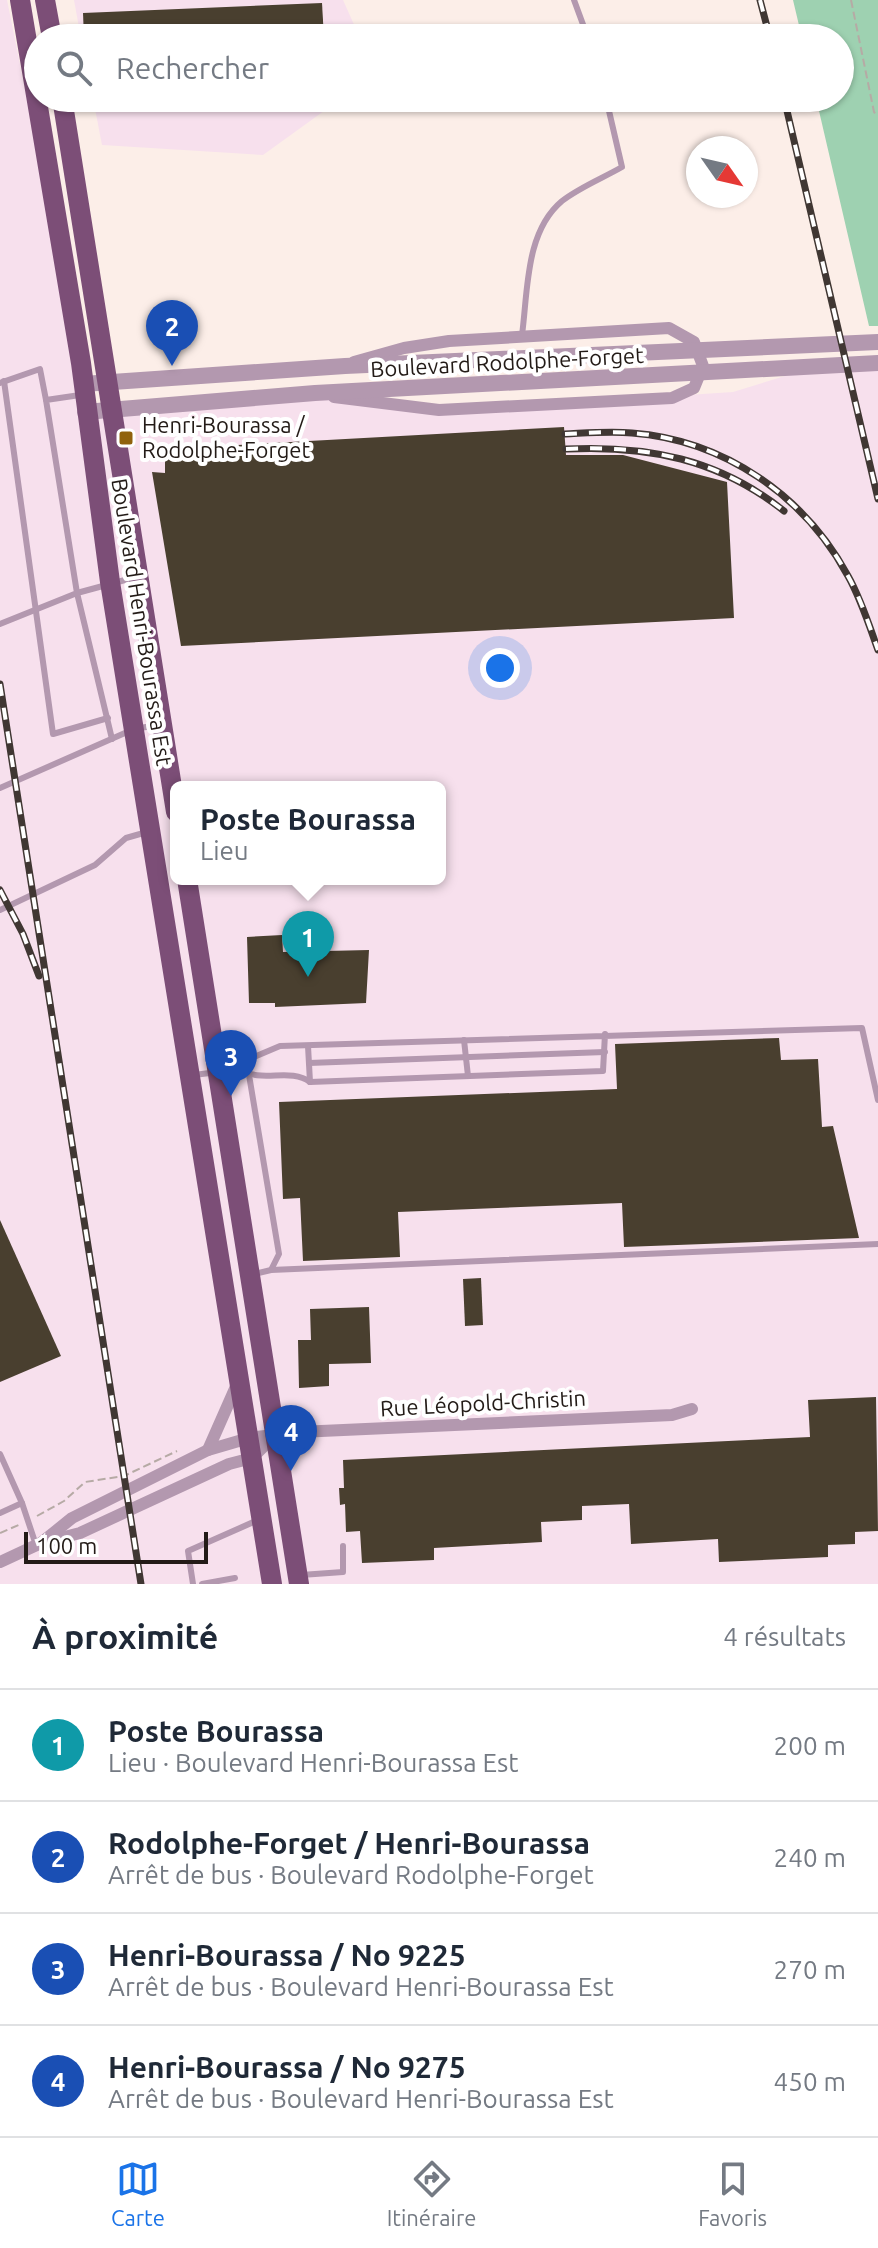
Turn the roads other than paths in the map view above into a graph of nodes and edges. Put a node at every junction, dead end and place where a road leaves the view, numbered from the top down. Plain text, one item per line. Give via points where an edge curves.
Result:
1 (20, 0) edge
2 (45, 0) edge
3 (574, 0) edge
4 (49, 24) edge
5 (583, 24) edge
6 (24, 25) edge
7 (38, 112) edge
8 (64, 112) edge
9 (609, 112) edge
10 (522, 336) junction
11 (878, 342) edge
12 (878, 363) edge
13 (345, 366) junction
14 (2, 382) edge
15 (108, 382) junction
16 (315, 393) junction
17 (84, 397) junction
18 (46, 400) junction
19 (112, 410) junction
20 (136, 577) junction
21 (110, 582) junction
22 (77, 593) junction
23 (38, 607) junction
24 (0, 624) edge
25 (108, 718) junction
26 (161, 724) junction
27 (134, 729) junction
28 (112, 739) junction
29 (171, 781) edge
30 (0, 788) edge
31 (151, 831) junction
32 (188, 885) edge
33 (0, 910) edge
34 (605, 1034) junction
35 (464, 1040) junction
36 (308, 1046) junction
37 (605, 1052) junction
38 (466, 1057) junction
39 (309, 1063) junction
40 (241, 1069) junction
41 (216, 1071) junction
42 (249, 1075) junction
43 (190, 1076) junction
44 (468, 1076) junction
45 (310, 1082) junction
46 (878, 1100) edge
47 (878, 1244) edge
48 (271, 1270) junction
49 (250, 1275) junction
50 (239, 1379) junction
51 (692, 1409) dead end
52 (261, 1443) junction
53 (208, 1450) junction
54 (0, 1454) edge
55 (22, 1503) junction
56 (0, 1513) edge
57 (262, 1519) junction
58 (39, 1544) junction
59 (343, 1546) dead end
60 (0, 1562) edge
61 (235, 1578) dead end
62 (298, 1580) edge
63 (193, 1584) edge
64 (202, 1584) edge
65 (272, 1584) edge

1 - 6 main road, Boulevard Henri-Bourassa Est
2 - 4 main road
3 - 5 lane
7 - 17 main road, Boulevard Henri-Bourassa Est
8 - 15 main road, Boulevard Henri-Bourassa Est
9 - 10 lane via 622,167 562,201 545,220 535,241
10 - 13 street, Boulevard Rodolphe-Forget via 404,348
10 - 16 street, Boulevard Rodolphe-Forget via 669,328 694,342 703,366 694,388 682,396 439,410
11 - 13 street, Boulevard Rodolphe-Forget
12 - 16 street, Boulevard Rodolphe-Forget
13 - 15 street, Boulevard Rodolphe-Forget
14 - 18 lane via 40,369
14 - 23 lane
15 - 17 street, Boulevard Rodolphe-Forget
15 - 19 main road, Boulevard Henri-Bourassa Est
16 - 19 street, Boulevard Rodolphe-Forget
17 - 18 lane
17 - 19 street, Boulevard Rodolphe-Forget
17 - 21 main road, Boulevard Henri-Bourassa Est
18 - 22 lane
19 - 20 main road, Boulevard Henri-Bourassa Est
20 - 21 lane
20 - 26 main road, Boulevard Henri-Bourassa Est
21 - 22 lane
21 - 27 main road, Boulevard Henri-Bourassa Est
22 - 23 lane
22 - 25 lane
23 - 24 lane
23 - 25 lane via 53,734
25 - 28 lane
26 - 27 lane
26 - 29 main road, Boulevard Henri-Bourassa Est
27 - 28 lane
27 - 31 main road, Boulevard Henri-Bourassa Est
28 - 30 lane
31 - 33 lane via 126,838 95,865
31 - 43 main road, Boulevard Henri-Bourassa Est
32 - 41 main road, Boulevard Henri-Bourassa Est
34 - 35 lane
34 - 37 lane
34 - 46 lane via 862,1028
35 - 36 lane
35 - 38 lane
36 - 39 lane
36 - 40 lane via 280,1046 247,1060
37 - 38 lane
37 - 44 lane via 603,1071
38 - 39 lane
38 - 44 lane
39 - 45 lane
40 - 41 lane
40 - 42 lane
41 - 43 lane
41 - 49 main road, Boulevard Henri-Bourassa Est
42 - 45 lane via 302,1076
42 - 48 lane via 279,1254
43 - 50 main road, Boulevard Henri-Bourassa Est
44 - 45 lane
47 - 48 lane
48 - 49 lane
49 - 52 main road, Boulevard Henri-Bourassa Est
50 - 52 main road, Boulevard Henri-Bourassa Est
50 - 53 street
51 - 52 street, Rue Léopold-Christin via 672,1415
52 - 53 street
52 - 57 main road, Boulevard Henri-Bourassa Est
52 - 58 street via 229,1464 80,1533
52 - 62 main road, Boulevard Henri-Bourassa Est
53 - 58 street via 72,1518
54 - 55 lane
55 - 56 lane
55 - 58 lane
57 - 63 lane via 188,1551
57 - 65 main road, Boulevard Henri-Bourassa Est
58 - 60 street
59 - 62 lane via 343,1572
61 - 64 lane

